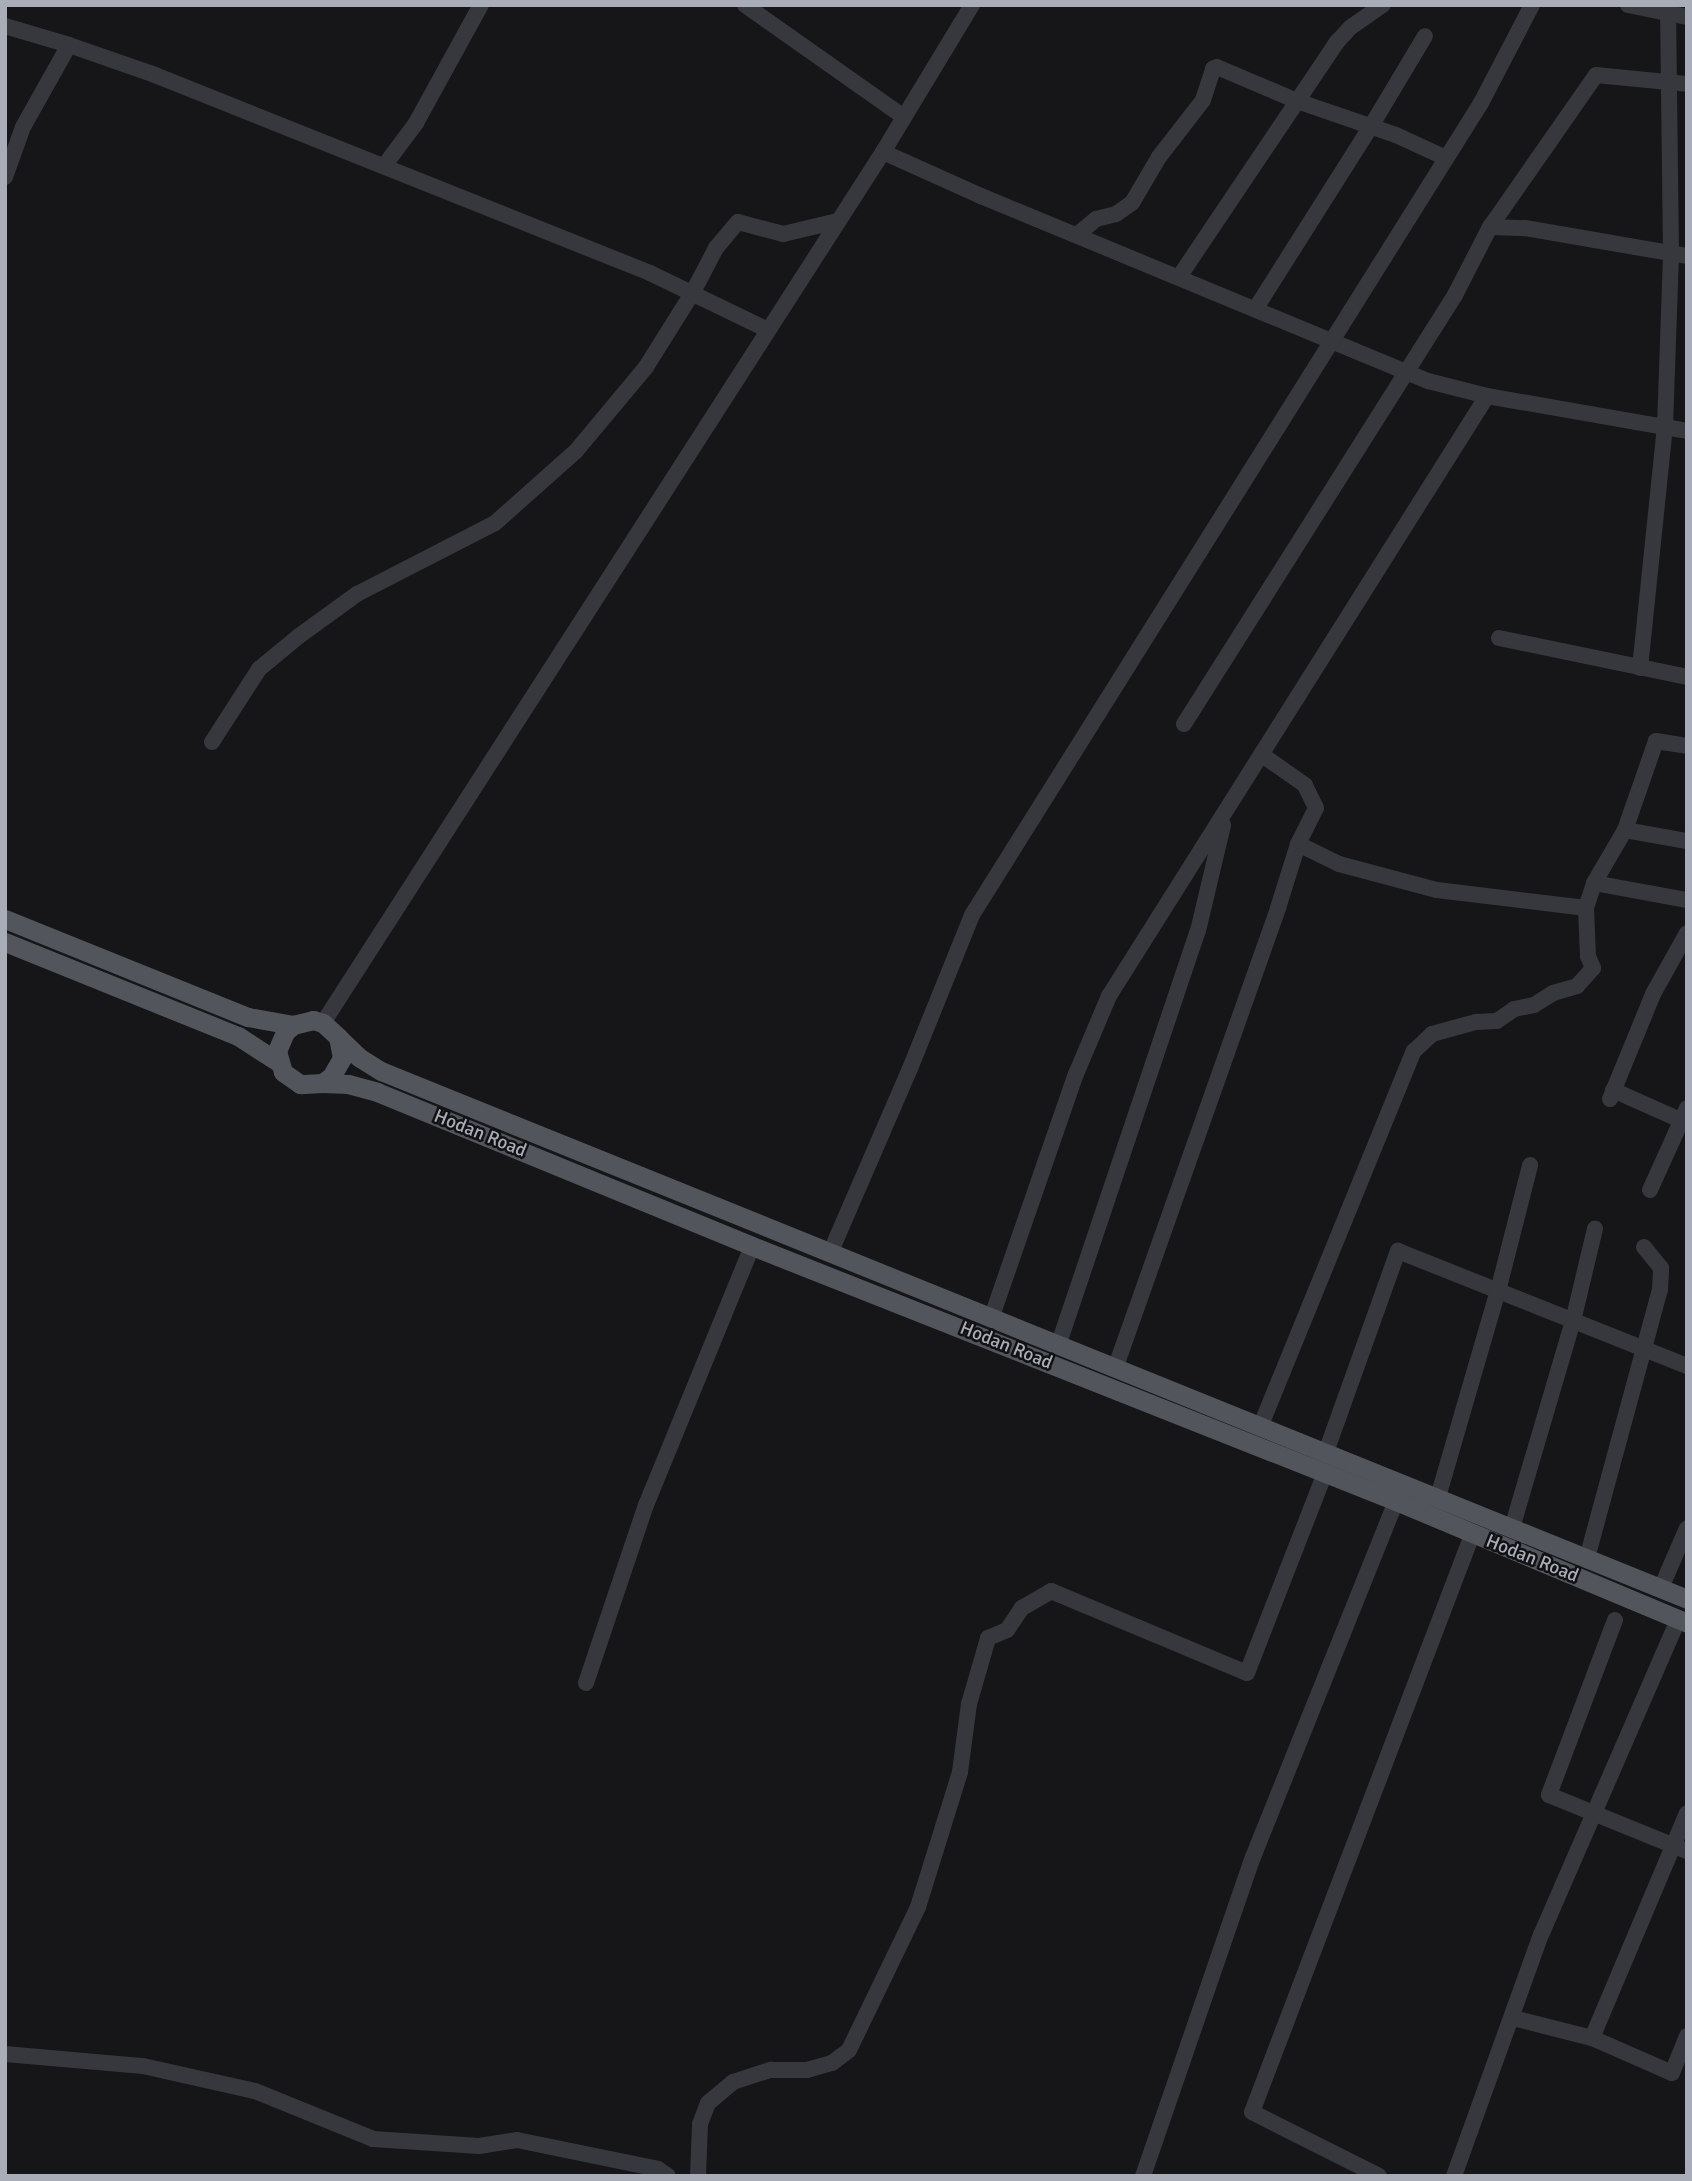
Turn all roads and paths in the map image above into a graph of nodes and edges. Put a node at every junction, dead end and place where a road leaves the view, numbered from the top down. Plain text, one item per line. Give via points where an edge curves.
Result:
1 (481, 5) edge
2 (745, 5) edge
3 (972, 5) edge
4 (1383, 5) edge
5 (1532, 5) edge
6 (1628, 5) edge
7 (1668, 13) junction
8 (1687, 17) edge
9 (5, 26) edge
10 (1425, 36) dead end
11 (69, 45) junction
12 (1669, 80) junction
13 (1687, 84) edge
14 (1297, 101) junction
15 (904, 117) junction
16 (1370, 128) junction
17 (883, 152) junction
18 (1446, 159) junction
19 (384, 166) junction
20 (5, 177) edge
21 (838, 221) junction
22 (1490, 227) junction
23 (1077, 235) junction
24 (1679, 255) edge
25 (1179, 277) junction
26 (693, 292) junction
27 (1256, 308) junction
28 (768, 330) junction
29 (1331, 341) junction
30 (1405, 372) junction
31 (1487, 396) junction
32 (1665, 427) junction
33 (1687, 431) edge
34 (1499, 638) dead end
35 (1640, 668) junction
36 (1687, 677) edge
37 (1184, 724) dead end
38 (212, 742) dead end
39 (1687, 746) edge
40 (1262, 755) junction
41 (1225, 813) junction
42 (1625, 830) junction
43 (1687, 841) edge
44 (1298, 844) junction
45 (1594, 883) junction
46 (1687, 900) edge
47 (1586, 908) junction
48 (5, 919) edge
49 (1687, 933) edge
50 (5, 942) edge
51 (323, 1023) junction
52 (293, 1025) junction
53 (338, 1037) junction
54 (278, 1062) junction
55 (322, 1083) junction
56 (1685, 1117) edge
57 (1530, 1165) dead end
58 (1650, 1191) dead end
59 (1595, 1229) dead end
60 (752, 1245) junction
61 (1644, 1247) dead end
62 (831, 1251) junction
63 (1498, 1291) junction
64 (992, 1316) junction
65 (1573, 1321) junction
66 (1059, 1343) junction
67 (1645, 1349) junction
68 (1115, 1366) junction
69 (1687, 1366) edge
70 (1261, 1425) junction
71 (1326, 1452) junction
72 (1325, 1473) junction
73 (1438, 1497) junction
74 (1396, 1501) junction
75 (1512, 1528) junction
76 (1687, 1528) edge
77 (1472, 1535) junction
78 (1587, 1558) junction
79 (1661, 1588) junction
80 (1687, 1599) edge
81 (1615, 1620) dead end
82 (1683, 1621) edge
83 (586, 1683) dead end
84 (1687, 1813) edge
85 (1594, 1814) junction
86 (1680, 1848) edge
87 (1513, 2018) junction
88 (1687, 2036) edge
89 (1592, 2038) junction
90 (5, 2054) edge
91 (668, 2176) edge
92 (698, 2176) edge
93 (1143, 2176) edge
94 (1378, 2176) edge
95 (1454, 2176) edge

1 - 19 street via 416,123
2 - 15 street
3 - 15 street
4 - 14 street via 1343,34
5 - 18 street
6 - 7 street
7 - 8 street
7 - 12 street
9 - 11 street
10 - 16 street
11 - 19 street
11 - 20 street via 23,127
12 - 13 street
12 - 22 street via 1596,75
12 - 24 street
14 - 16 street
14 - 23 street via 1222,66 1213,69 1203,100 1159,157 1132,203 1116,214 1096,219
14 - 25 street
15 - 17 street
16 - 18 street
16 - 27 street
17 - 21 street
17 - 23 street
18 - 29 street
19 - 26 street
21 - 26 street via 783,234 738,222 716,248
21 - 28 street
22 - 24 street via 1525,228
22 - 30 street via 1455,295
23 - 25 street
24 - 32 street
25 - 27 street
26 - 28 street
26 - 38 street via 646,368 576,451 495,523 357,594 299,636 259,669
27 - 29 street
28 - 51 street
29 - 30 street
29 - 62 street via 972,915
30 - 31 street
30 - 37 street
31 - 32 street
31 - 40 street
32 - 33 street
32 - 35 street
34 - 35 street
35 - 36 street
39 - 42 street via 1656,741
40 - 41 street
40 - 44 street via 1306,785 1316,808
41 - 64 street via 1109,996 1076,1074
41 - 66 street via 1198,931
42 - 43 street
42 - 45 street
44 - 47 street via 1339,864 1437,890
44 - 68 street
45 - 46 street
45 - 47 street
47 - 70 street via 1588,956 1593,968 1577,986 1514,1009 1497,1021 1432,1034 1414,1051
48 - 52 main road via 248,1017
49 - 56 street via 1653,994 1611,1095
50 - 54 main road, Hodan Road via 238,1036
51 - 52 main road via 313,1020
51 - 53 main road, Hodan Road
52 - 54 main road via 279,1041
53 - 55 main road via 342,1058
53 - 62 main road, Hodan Road via 381,1071
54 - 55 main road, Hodan Road via 290,1080
55 - 60 main road, Hodan Road via 377,1092
56 - 58 street
57 - 63 street
59 - 65 street
60 - 72 main road, Hodan Road
60 - 83 street via 646,1505
61 - 67 street via 1661,1268
62 - 64 main road, Hodan Road
63 - 65 street
63 - 71 street via 1398,1251
63 - 73 street
64 - 66 main road, Hodan Road
65 - 67 street
65 - 75 street
66 - 68 main road, Hodan Road
67 - 69 street
67 - 78 street
68 - 70 main road, Hodan Road
70 - 71 main road, Hodan Road
71 - 73 main road, Hodan Road
72 - 74 main road, Hodan Road
72 - 92 street via 1247,1673 1051,1591 1023,1608 1007,1630 988,1638 969,1704 960,1772 918,1906 849,2050 832,2063 807,2070 771,2070 733,2082 708,2103 700,2124
73 - 75 main road, Hodan Road
74 - 77 main road, Hodan Road
74 - 93 street via 1253,1857
75 - 78 main road, Hodan Road
76 - 79 street
77 - 82 main road, Hodan Road
77 - 94 street via 1252,2112
78 - 79 main road, Hodan Road
79 - 80 main road, Hodan Road
81 - 85 street via 1549,1796
82 - 85 street
84 - 86 street
85 - 86 street
85 - 87 street via 1541,1935
86 - 89 street
87 - 89 street
87 - 95 street
88 - 89 street via 1672,2073
90 - 91 street via 143,2066 255,2091 373,2139 479,2146 517,2140 658,2169

